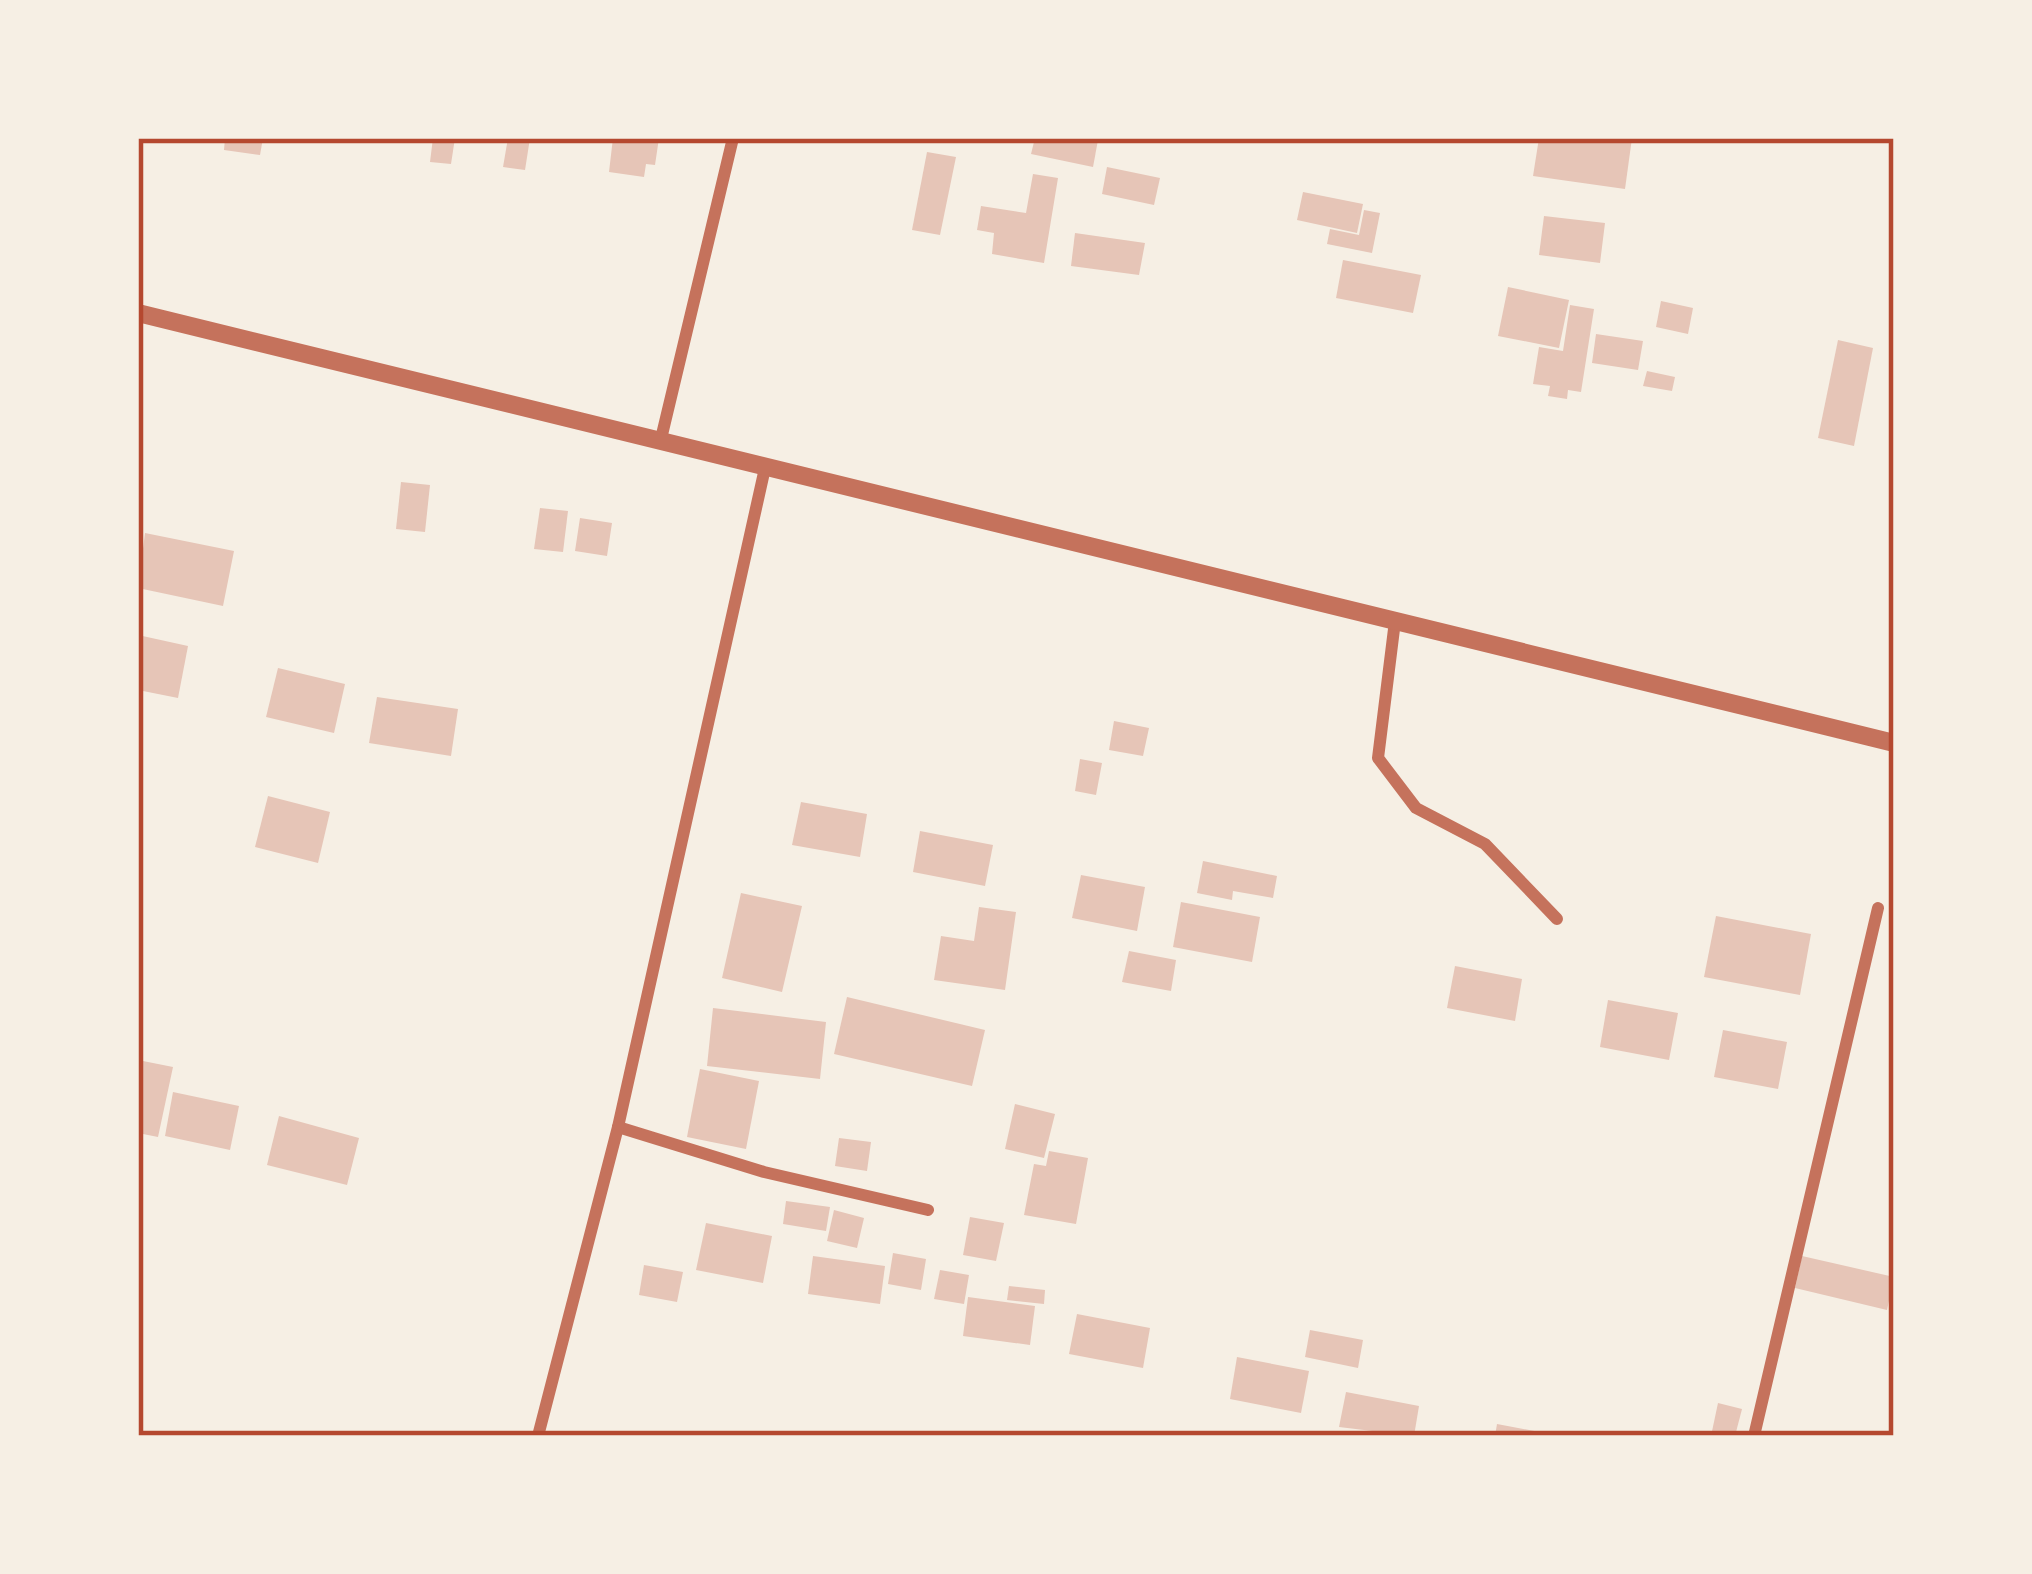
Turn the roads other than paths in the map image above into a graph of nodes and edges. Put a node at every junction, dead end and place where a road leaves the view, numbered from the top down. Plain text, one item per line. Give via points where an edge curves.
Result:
1 (733, 138) edge
2 (138, 313) edge
3 (660, 443) junction
4 (765, 468) junction
5 (1395, 621) junction
6 (1894, 743) edge
7 (1878, 908) dead end
8 (1557, 919) dead end
9 (618, 1127) junction
10 (928, 1210) dead end
11 (541, 1435) edge
12 (1754, 1436) edge

1 - 3 street
2 - 3 street
3 - 4 street
4 - 5 street
4 - 9 street
5 - 6 street
5 - 8 street via 1377,729 1378,758 1392,784 1415,808 1484,844
7 - 12 street
9 - 10 street
9 - 11 street

